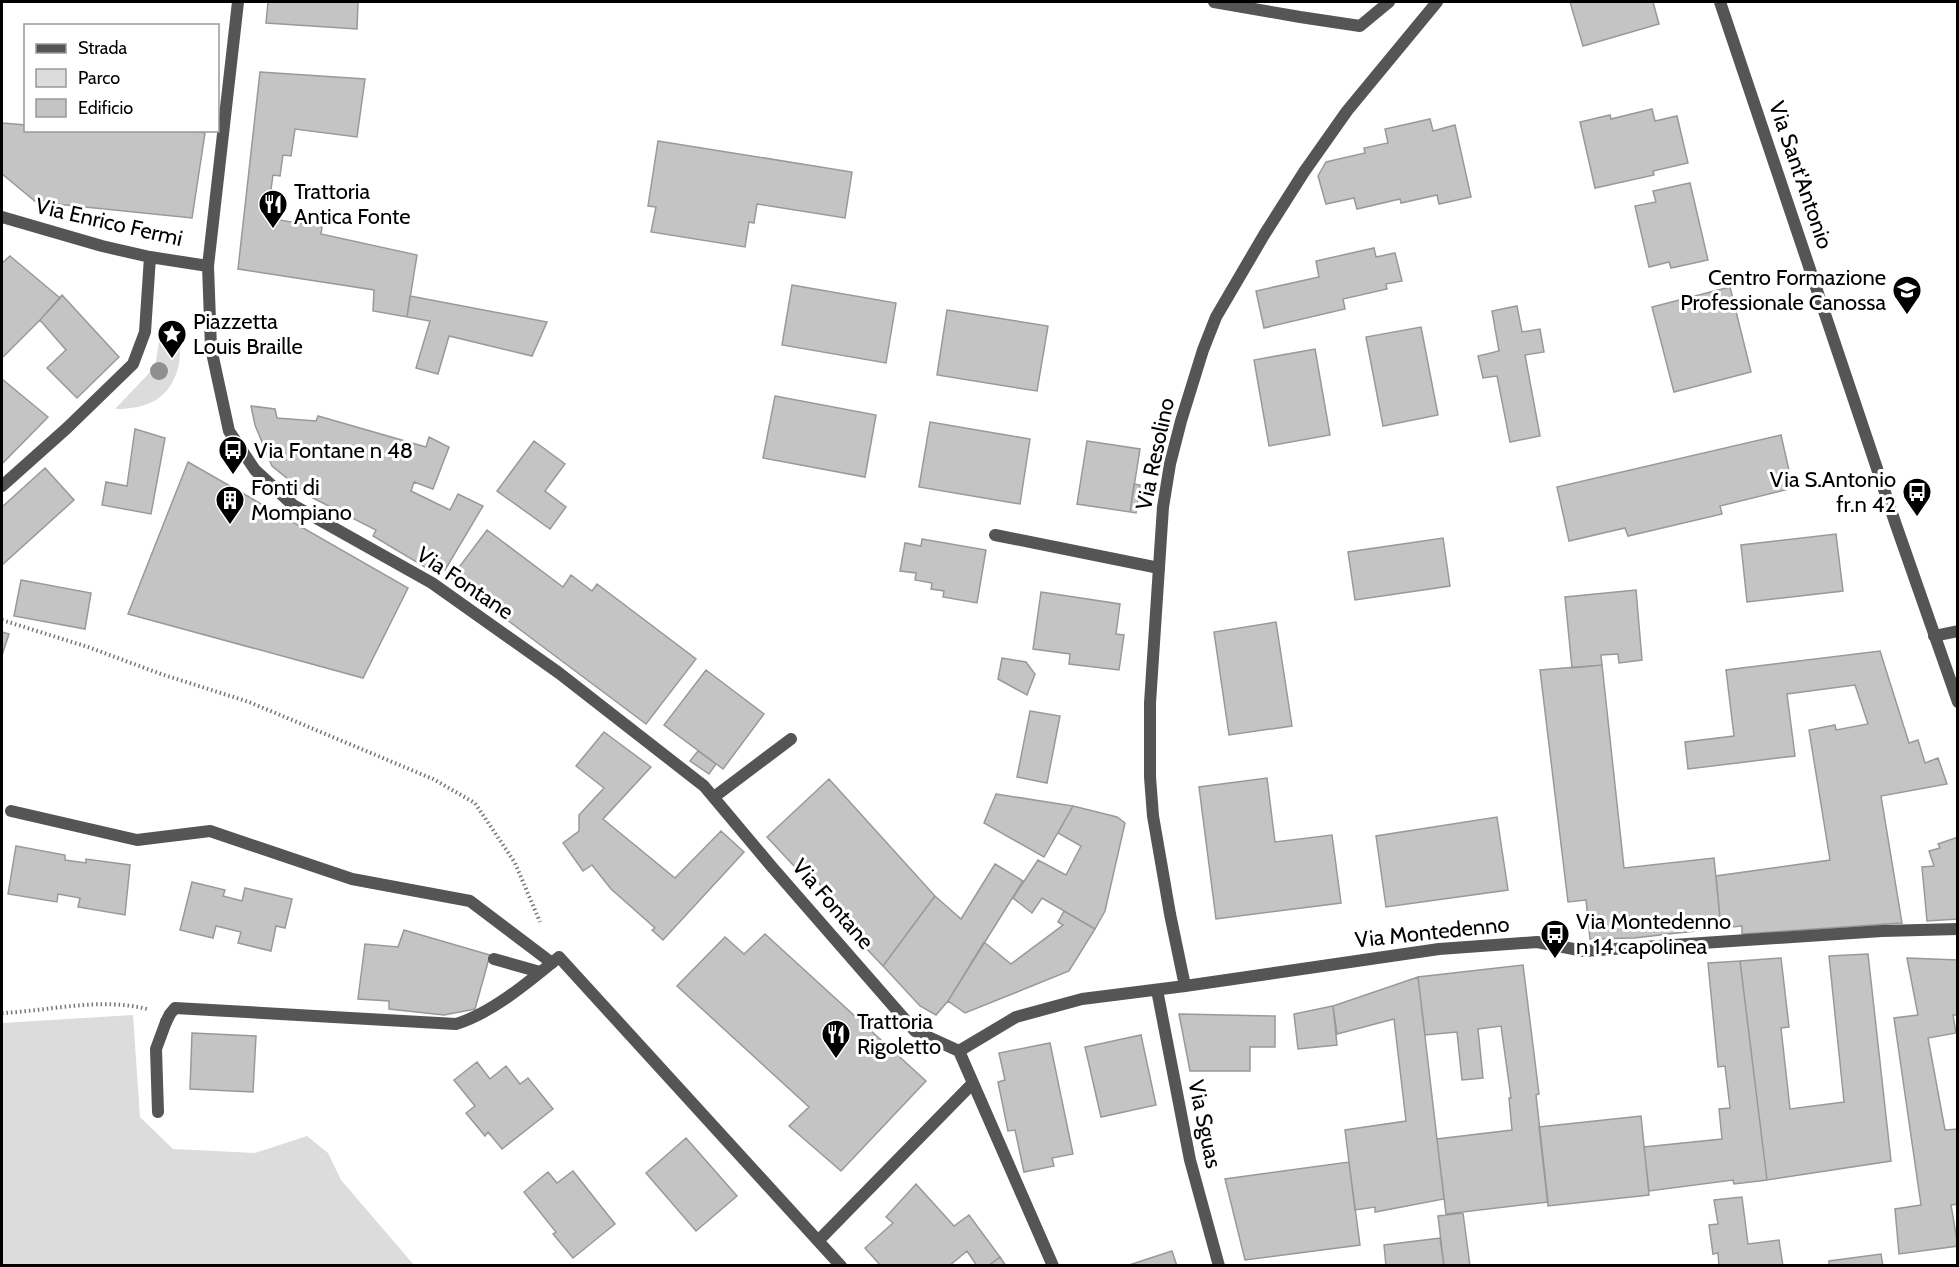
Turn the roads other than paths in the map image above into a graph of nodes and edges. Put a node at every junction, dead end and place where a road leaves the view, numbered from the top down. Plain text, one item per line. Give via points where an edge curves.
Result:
1 (238, 2) edge
2 (1214, 2) edge
3 (1389, 2) edge
4 (1437, 2) edge
5 (1720, 2) edge
6 (2, 217) edge
7 (150, 257) junction
8 (208, 266) junction
9 (2, 486) edge
10 (995, 535) dead end
11 (1159, 568) junction
12 (1958, 631) edge
13 (1934, 636) junction
14 (1952, 669) edge
15 (1958, 702) edge
16 (791, 739) dead end
17 (714, 797) junction
18 (11, 812) dead end
19 (1958, 929) edge
20 (494, 958) dead end
21 (556, 960) junction
22 (540, 972) junction
23 (1185, 986) junction
24 (1157, 990) junction
25 (959, 1051) junction
26 (973, 1083) junction
27 (158, 1112) dead end
28 (818, 1241) junction
29 (841, 1266) edge
30 (1053, 1266) edge
31 (1219, 1266) edge

1 - 8 street, Via Fontane
2 - 3 street via 1360,26
4 - 11 street, Via Resolino via 1325,141 1216,317 1193,378 1170,464
5 - 13 street, Via Sant'Antonio
6 - 7 street, Via Enrico Fermi
7 - 8 street, Via Enrico Fermi
7 - 9 street via 145,332 133,364
8 - 17 street, Via Fontane via 211,348 229,431 255,470 293,505 432,583 559,673
10 - 11 street
11 - 23 street, Via Resolino via 1150,703 1150,777 1157,838
12 - 13 street
13 - 14 street, Via Sant'Antonio
14 - 15 street, Via Sant'Antonio
16 - 17 street
17 - 25 street, Via Fontane via 915,1030
18 - 21 street via 137,840 210,831 352,879 470,901
19 - 23 street, Via Montedenno via 1584,951 1537,942 1450,948
20 - 22 street
21 - 22 street
21 - 28 street
22 - 27 street via 478,1015 456,1024 175,1008 156,1049
23 - 24 street, Via Montedenno
24 - 25 street, Via Montedenno via 1082,999 1016,1017
24 - 31 street, Via Sguas via 1190,1160
25 - 26 street
26 - 28 street
26 - 30 street
28 - 29 street

